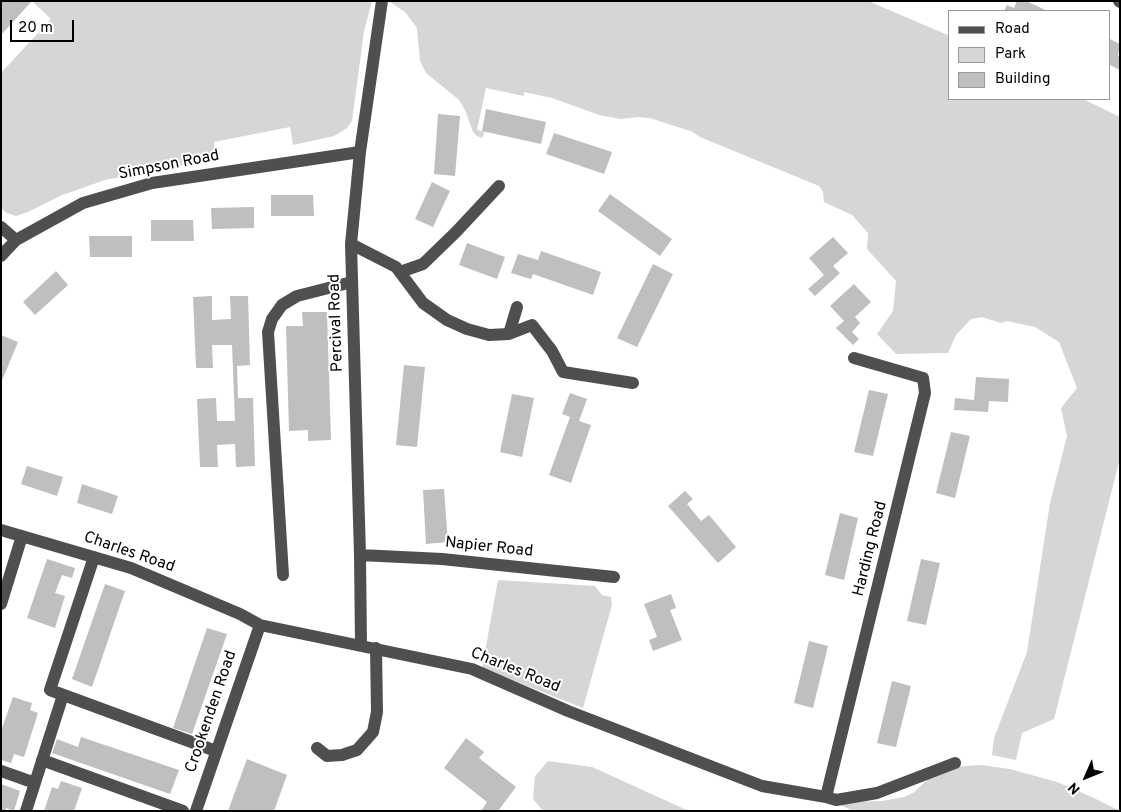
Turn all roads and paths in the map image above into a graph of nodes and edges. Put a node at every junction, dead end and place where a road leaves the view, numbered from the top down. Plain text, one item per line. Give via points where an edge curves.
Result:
1 (382, 1) edge
2 (360, 152) junction
3 (499, 186) dead end
4 (1, 227) edge
5 (16, 240) junction
6 (351, 244) junction
7 (1, 256) edge
8 (400, 272) junction
9 (352, 282) junction
10 (518, 307) dead end
11 (509, 334) junction
12 (854, 358) dead end
13 (633, 383) dead end
14 (1, 530) edge
15 (22, 536) junction
16 (360, 555) junction
17 (94, 557) junction
18 (283, 575) dead end
19 (614, 577) dead end
20 (1, 604) edge
21 (260, 624) junction
22 (361, 645) junction
23 (376, 648) junction
24 (63, 695) junction
25 (318, 748) dead end
26 (216, 752) junction
27 (42, 760) junction
28 (955, 763) dead end
29 (1, 771) edge
30 (35, 783) junction
31 (832, 803) edge
32 (26, 811) edge
33 (183, 811) edge
34 (196, 811) edge

1 - 2 street, Percival Road
2 - 5 street, Simpson Road via 152,183 83,203
2 - 6 street, Percival Road
3 - 8 street via 423,264
4 - 5 street
5 - 7 street, Simpson Road
6 - 8 street
6 - 9 street, Percival Road
8 - 11 street via 423,303 447,320 490,335
9 - 16 street, Percival Road
9 - 18 street via 297,296 282,306 272,319 268,332
10 - 11 street
11 - 13 street via 532,325 552,351 562,372
12 - 31 street, Harding Road via 923,378 925,393
14 - 15 street, Charles Road
15 - 17 street, Charles Road
15 - 20 street
16 - 19 street, Napier Road via 442,559
16 - 22 street, Percival Road
17 - 21 street, Charles Road via 131,568
17 - 24 street via 50,690
21 - 22 street, Charles Road
21 - 26 street, Crookenden Road
22 - 23 street, Charles Road
23 - 25 street via 377,712 373,732 357,750 342,755 327,756
23 - 31 street, Charles Road via 472,669 568,711 762,786
24 - 26 street
24 - 27 street
26 - 34 street, Crookenden Road
27 - 30 street
27 - 33 street
28 - 31 street, Charles Road via 877,793
29 - 30 street
30 - 32 street

